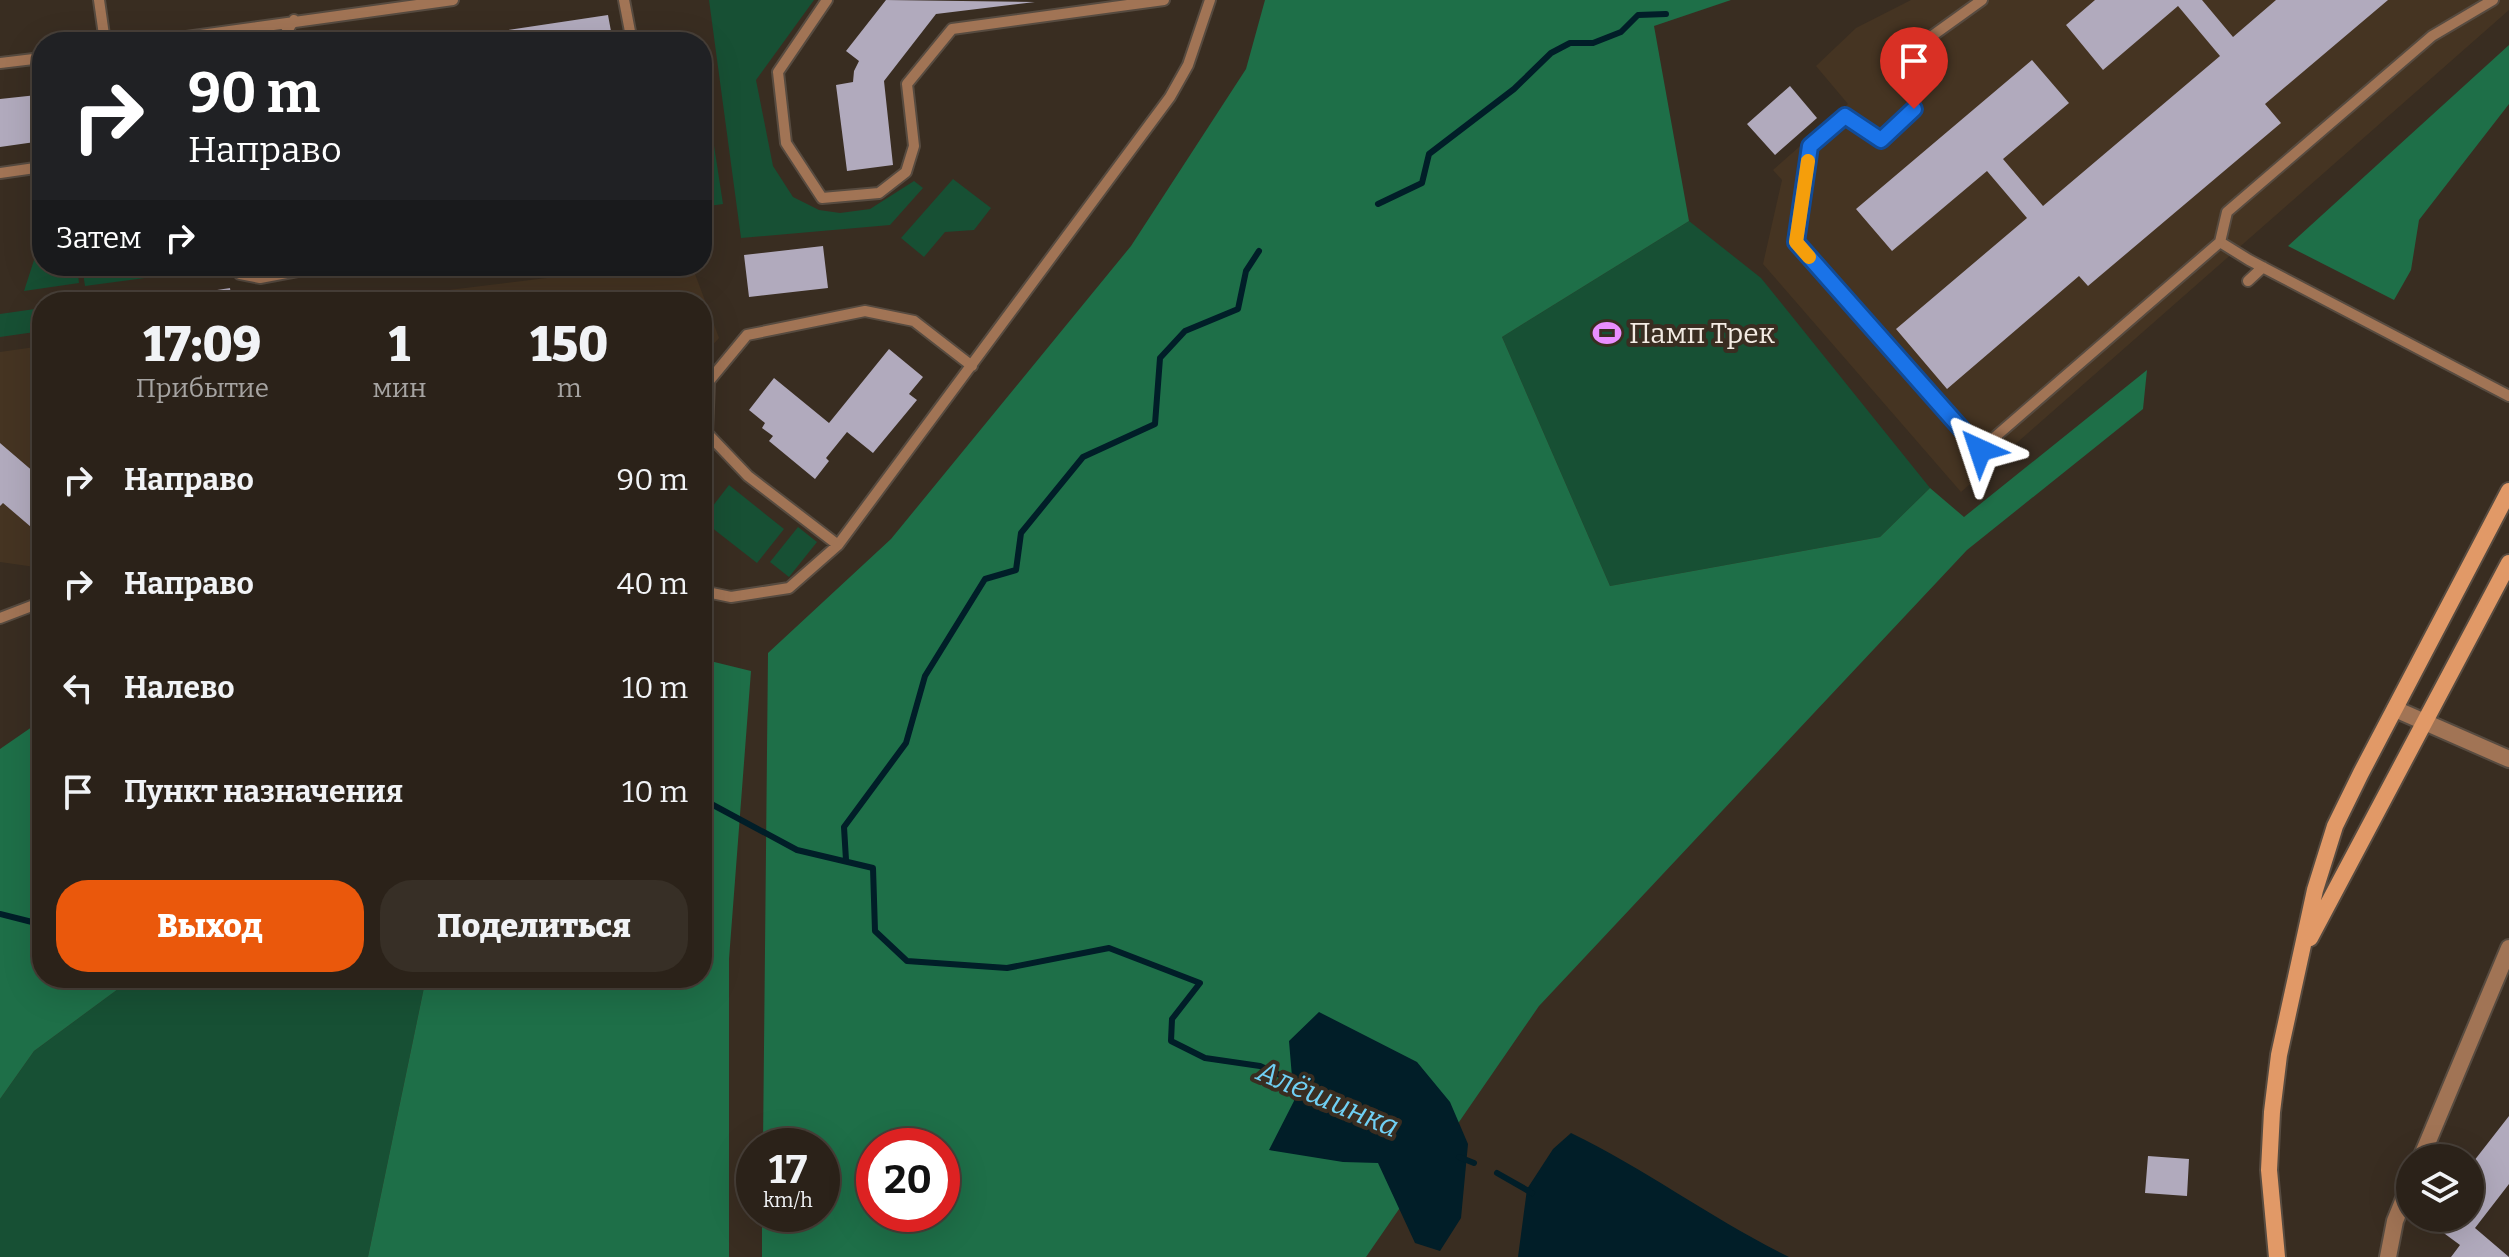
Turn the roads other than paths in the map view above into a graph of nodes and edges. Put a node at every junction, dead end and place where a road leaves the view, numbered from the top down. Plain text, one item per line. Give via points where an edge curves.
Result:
1 (99, 0) edge
2 (453, 0) edge
3 (624, 0) edge
4 (827, 0) edge
5 (1164, 0) edge
6 (1210, 0) edge
7 (1982, 0) edge
8 (2493, 0) edge
9 (294, 20) junction
10 (104, 32) edge
11 (215, 32) edge
12 (286, 32) edge
13 (630, 32) edge
14 (32, 59) edge
15 (0, 63) edge
16 (32, 168) edge
17 (0, 173) edge
18 (2220, 242) junction
19 (2263, 267) junction
20 (250, 276) edge
21 (271, 276) edge
22 (2248, 281) dead end
23 (972, 366) junction
24 (712, 377) edge
25 (2509, 396) edge
26 (712, 438) edge
27 (2509, 491) edge
28 (838, 545) junction
29 (2509, 563) edge
30 (712, 593) edge
31 (32, 606) edge
32 (0, 618) edge
33 (2395, 709) junction
34 (2425, 723) junction
35 (2509, 759) edge
36 (2509, 948) edge
37 (2304, 949) junction
38 (2427, 1144) edge
39 (2396, 1219) edge
40 (2277, 1257) edge
41 (2388, 1257) edge

1 - 10 lane
2 - 9 lane
3 - 13 lane
4 - 5 lane via 778,72 786,143 822,198 879,193 906,172 914,146 907,84 952,29
6 - 23 lane via 1188,65 1170,97
7 - 18 lane via 1918,46 1914,109 1881,140 1845,116 1810,146 1796,242 1980,450
8 - 18 lane via 2432,36 2227,212
9 - 11 lane
9 - 12 lane
14 - 15 lane
16 - 17 lane
18 - 19 lane
19 - 22 lane
19 - 25 lane
20 - 21 lane
23 - 24 lane via 914,321 865,311 747,335
23 - 28 lane
26 - 28 lane via 748,476
27 - 33 main road
28 - 30 lane via 789,588 731,597
29 - 34 main road
31 - 32 lane
33 - 34 street
33 - 37 main road via 2335,826
34 - 35 street
34 - 37 main road
36 - 38 street
37 - 40 main road via 2279,1055 2272,1112 2269,1170
39 - 41 street

